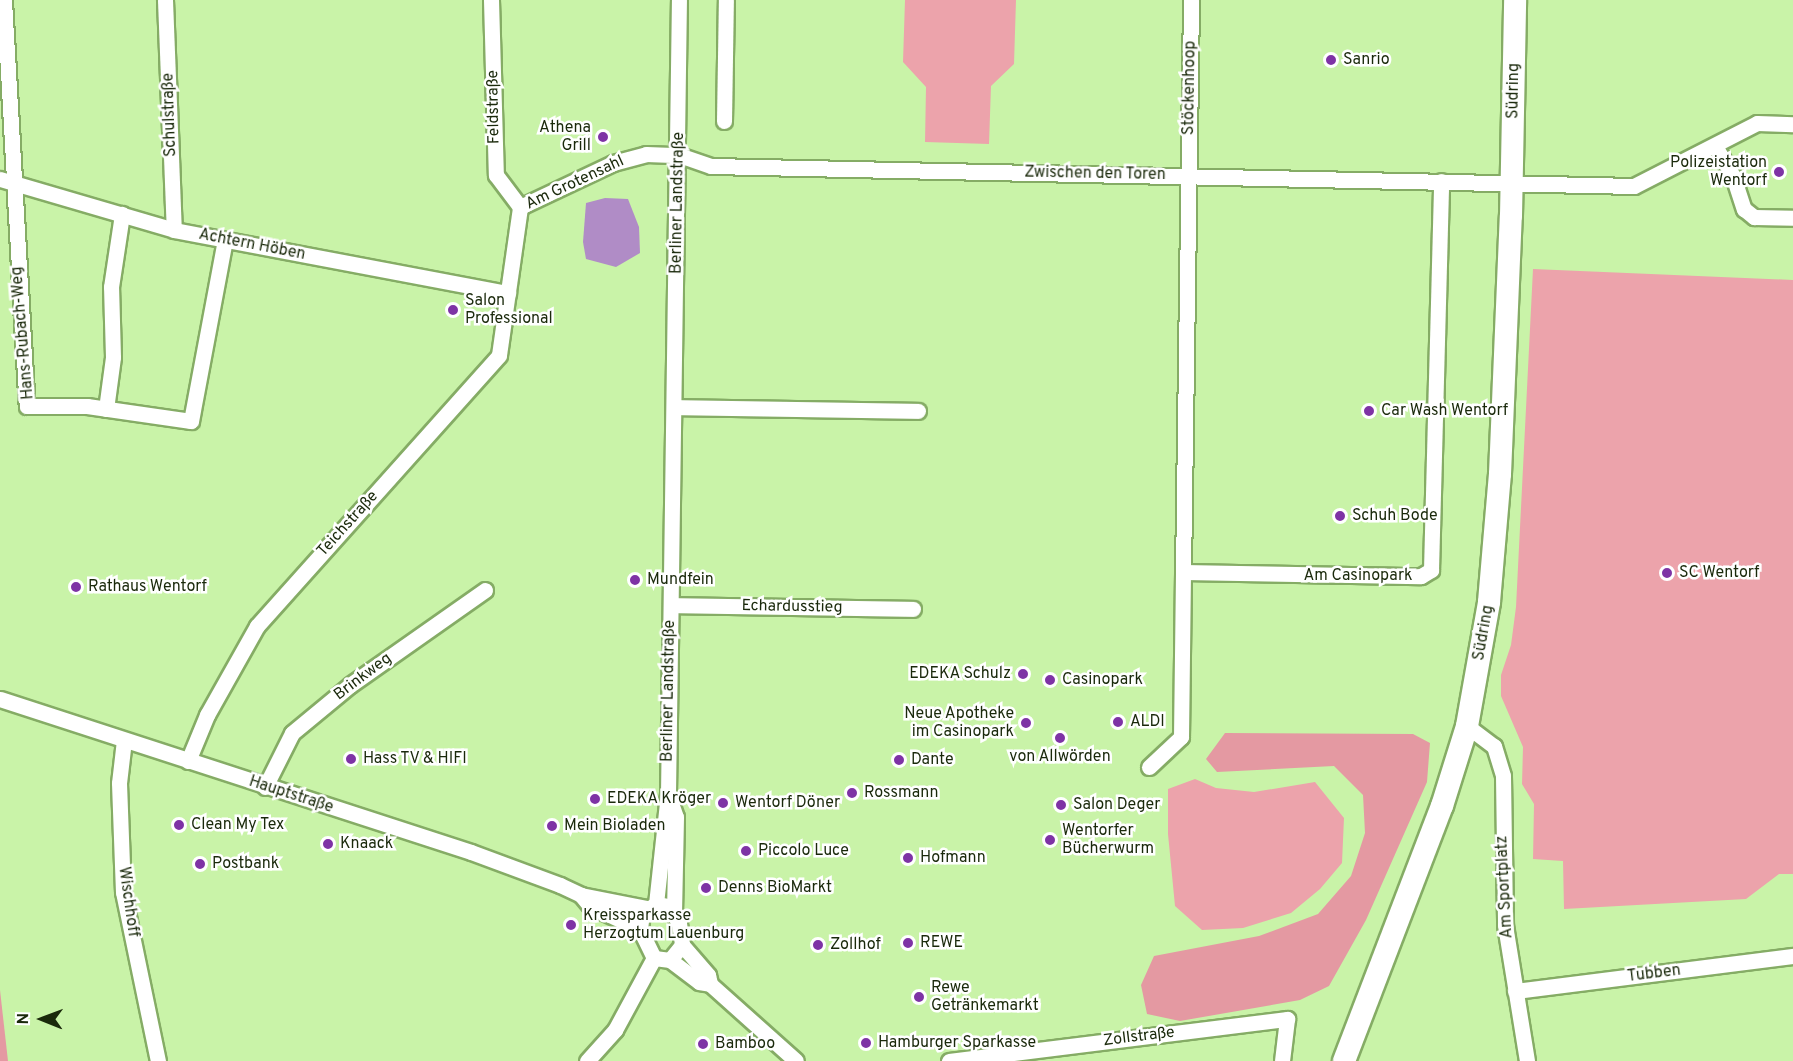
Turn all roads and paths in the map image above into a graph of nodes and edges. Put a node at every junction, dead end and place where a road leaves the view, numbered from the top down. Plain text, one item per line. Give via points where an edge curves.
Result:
1 (4, 0) edge
2 (165, 0) edge
3 (491, 0) edge
4 (679, 0) edge
5 (726, 0) edge
6 (1191, 0) edge
7 (1515, 0) edge
8 (724, 121) dead end
9 (1793, 124) edge
10 (1715, 146) junction
11 (679, 155) junction
12 (1188, 175) junction
13 (6, 180) edge
14 (1442, 181) junction
15 (1512, 183) junction
16 (520, 207) junction
17 (123, 214) junction
18 (1793, 218) edge
19 (174, 230) junction
20 (225, 240) junction
21 (508, 293) junction
22 (674, 407) junction
23 (106, 409) junction
24 (918, 411) dead end
25 (1183, 572) junction
26 (485, 590) dead end
27 (671, 605) junction
28 (913, 609) dead end
29 (0, 699) edge
30 (1467, 726) junction
31 (124, 740) junction
32 (188, 761) junction
33 (1149, 767) dead end
34 (265, 787) junction
35 (668, 794) junction
36 (581, 895) junction
37 (651, 906) junction
38 (674, 911) junction
39 (640, 929) junction
40 (682, 945) junction
41 (1793, 956) edge
42 (654, 958) junction
43 (670, 960) junction
44 (710, 984) junction
45 (1515, 991) junction
46 (158, 1061) edge
47 (586, 1061) edge
48 (796, 1061) edge
49 (949, 1061) edge
50 (1282, 1061) edge
51 (1344, 1061) edge
52 (1527, 1061) edge

1 - 13 street via 14,148
2 - 19 street, Schulstraße
3 - 16 street, Feldstraße via 496,175
4 - 11 street, Berliner Landstraße
5 - 8 street
6 - 12 street, Stöckenhoop
7 - 15 main road, Südring
9 - 10 street via 1757,123
10 - 15 street via 1634,186
10 - 18 street via 1733,176 1744,209 1754,217
11 - 12 street, Zwischen den Toren via 711,166
11 - 16 street, Am Grotensahl via 633,156
11 - 22 street, Berliner Landstraße
12 - 14 street, Zwischen den Toren
12 - 25 street
13 - 17 street, Achtern Höben
13 - 23 street, Hans-Rubach-Weg via 27,406
14 - 15 street, Zwischen den Toren
14 - 25 street, Am Casinopark via 1431,570 1421,576
15 - 30 main road, Südring via 1496,539
16 - 21 street, Am Grotensahl
17 - 19 street, Achtern Höben
17 - 23 street via 111,287 113,357
19 - 20 street, Achtern Höben
20 - 21 street, Achtern Höben
20 - 23 street, Hans-Rubach-Weg via 191,421
21 - 32 street, Teichstraße via 499,355 257,626 207,715
22 - 24 street
22 - 27 street, Berliner Landstraße
25 - 33 street via 1181,737
26 - 34 street, Brinkweg via 350,685 292,733
27 - 28 street, Echardusstieg
27 - 35 street, Berliner Landstraße
29 - 31 street, Hauptstraße
30 - 45 street, Am Sportplatz via 1494,746 1503,776 1502,872
30 - 51 main road, Südring via 1442,806
31 - 32 street, Hauptstraße
31 - 46 street, Wischhoff via 118,783 123,892
32 - 34 street, Hauptstraße
34 - 36 street, Hauptstraße via 471,852
35 - 37 street, Berliner Landstraße
35 - 38 street, Berliner Landstraße via 676,817
36 - 37 street, Hauptstraße
36 - 39 street, Hauptstraße via 590,906
37 - 38 street
37 - 39 street
38 - 40 street
39 - 42 street
40 - 43 street
40 - 44 street via 708,975
41 - 45 street, Tubben
42 - 43 street
42 - 47 street via 615,1030
43 - 44 street via 699,982
44 - 48 street
45 - 52 street, Am Sportplatz
49 - 50 street, Zollstraße via 1287,1019

